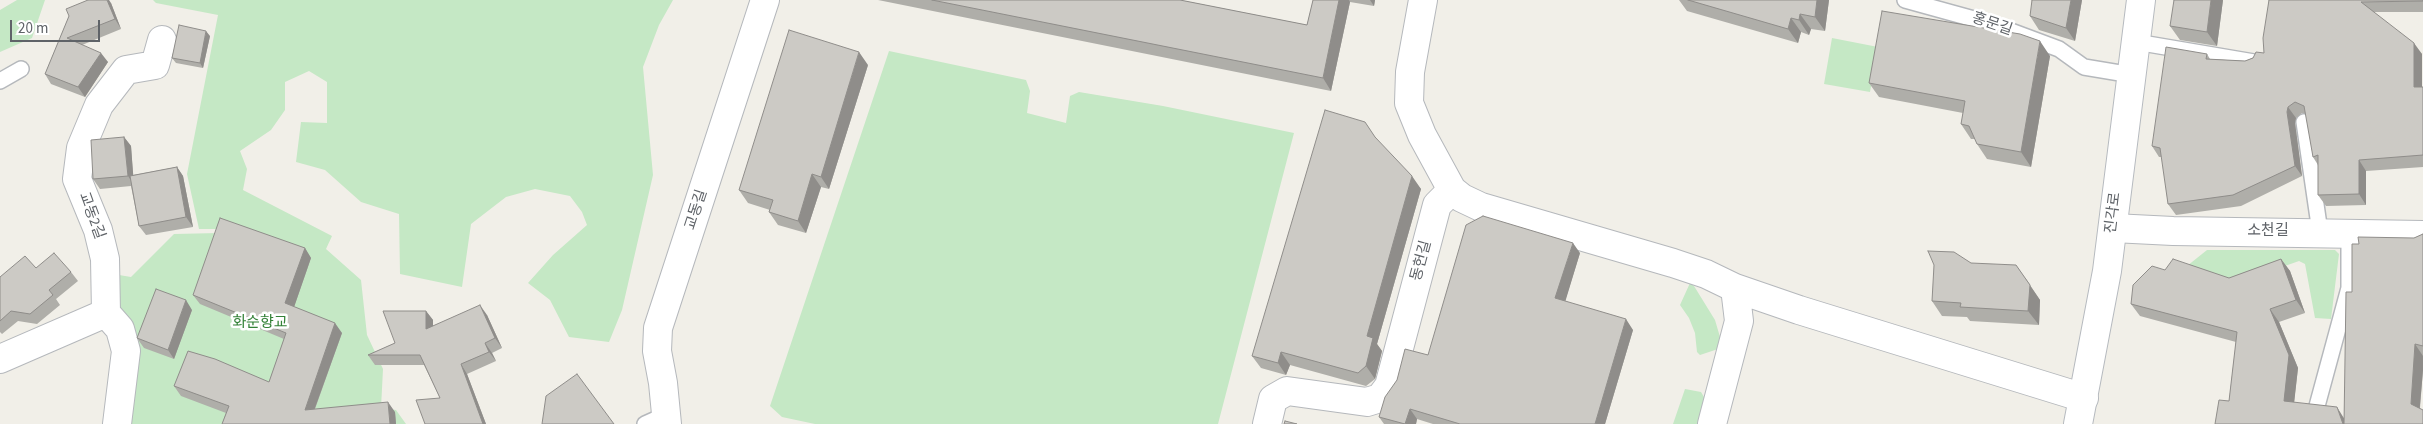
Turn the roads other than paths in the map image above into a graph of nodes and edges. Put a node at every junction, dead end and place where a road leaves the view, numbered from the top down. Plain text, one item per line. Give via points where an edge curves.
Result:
1 (765, 0) edge
2 (1423, 0) edge
3 (1905, 0) edge
4 (2141, 0) edge
5 (162, 40) dead end
6 (2136, 42) junction
7 (2254, 62) edge
8 (21, 69) dead end
9 (2132, 75) junction
10 (0, 81) edge
11 (2304, 122) edge
12 (1452, 190) junction
13 (2112, 228) junction
14 (2320, 232) junction
15 (2349, 233) junction
16 (2423, 235) edge
17 (1735, 288) junction
18 (106, 313) junction
19 (0, 359) edge
20 (2084, 398) junction
21 (2317, 406) edge
22 (659, 421) edge
23 (117, 424) edge
24 (1267, 424) edge
25 (1712, 424) edge
26 (2078, 424) edge

1 - 22 street, 교동길 via 658,328 657,351 663,383
2 - 12 street via 1410,72 1409,103
3 - 9 lane, 홍문길 via 1992,24 2059,49 2084,67
4 - 6 street, 진각로
5 - 18 street, 교동2길 via 155,65 126,70 99,105 81,148 77,179 98,230 104,259
6 - 7 lane
6 - 9 street, 진각로
8 - 10 lane
9 - 13 street, 진각로
11 - 14 lane
12 - 17 street via 1481,207 1673,263
12 - 24 street, 동헌길 via 1437,205 1389,386 1380,398 1366,402 1287,391 1273,399
13 - 14 street, 소천길 via 2174,232
13 - 20 street, 진각로
14 - 15 street, 소천길
15 - 16 street, 소천길
15 - 21 lane via 2349,288
17 - 20 street
17 - 25 street via 1739,321
18 - 19 street
18 - 23 street via 120,329 126,351
20 - 26 street, 진각로

